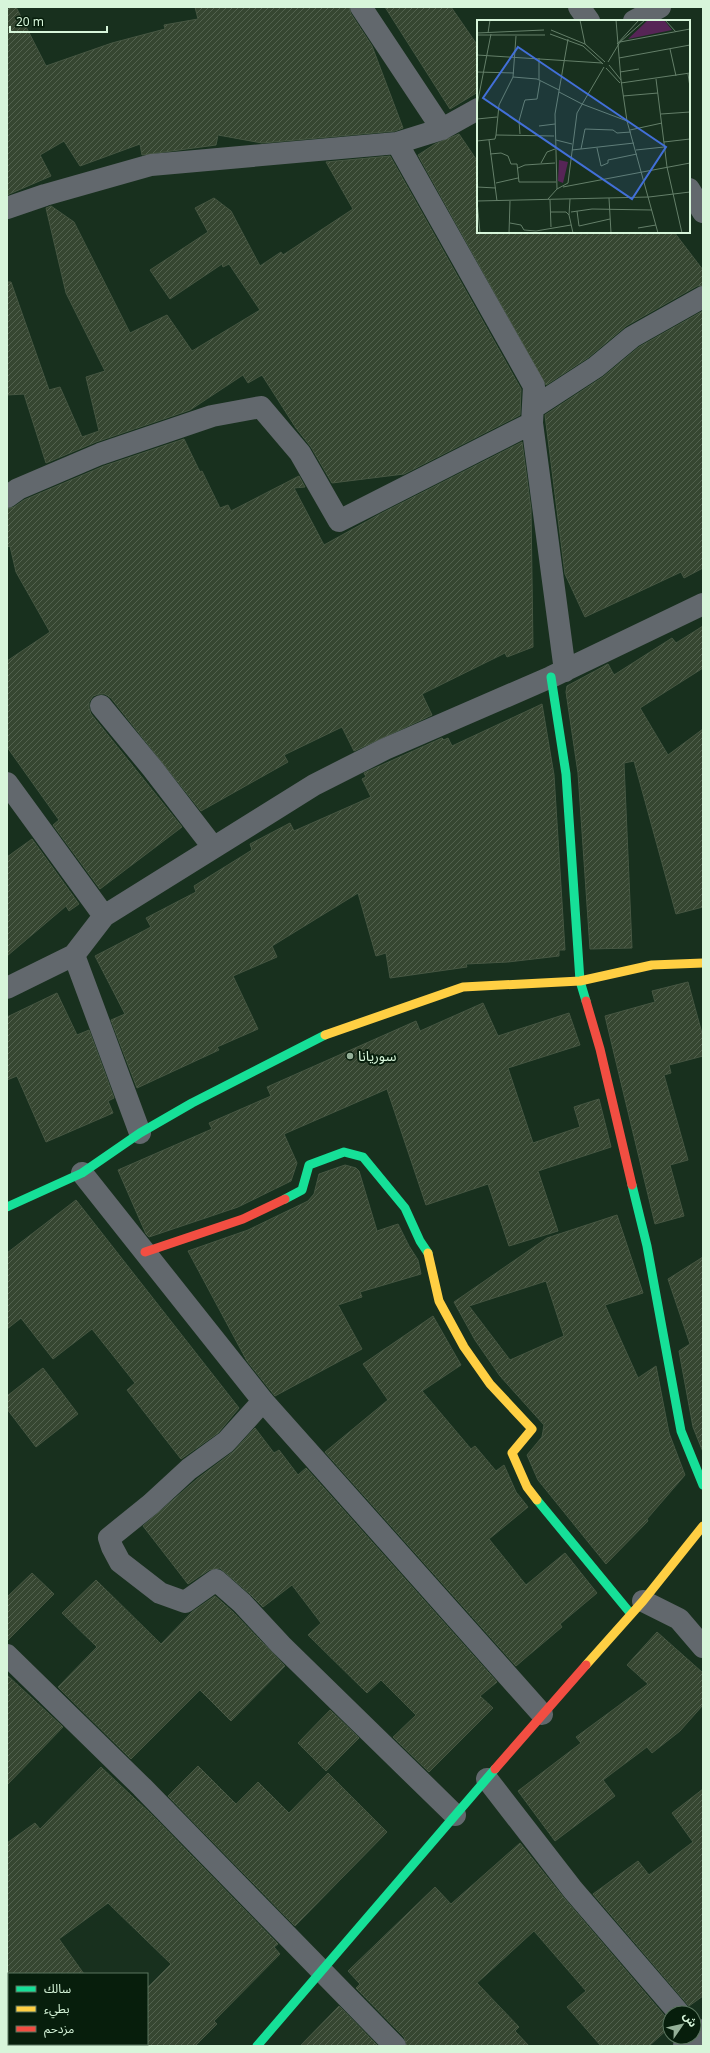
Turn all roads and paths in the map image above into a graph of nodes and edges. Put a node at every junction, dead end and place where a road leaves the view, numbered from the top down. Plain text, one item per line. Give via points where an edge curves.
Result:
1 (361, 7) edge
2 (579, 7) edge
3 (660, 7) edge
4 (588, 20) edge
5 (636, 20) edge
6 (477, 110) edge
7 (442, 129) junction
8 (397, 143) junction
9 (690, 191) edge
10 (7, 208) edge
11 (703, 212) edge
12 (703, 297) edge
13 (532, 415) junction
14 (7, 497) edge
15 (703, 604) edge
16 (558, 674) junction
17 (101, 706) dead end
18 (7, 783) edge
19 (213, 846) junction
20 (104, 916) junction
21 (74, 955) junction
22 (703, 963) edge
23 (580, 981) junction
24 (7, 988) edge
25 (140, 1133) junction
26 (82, 1173) junction
27 (7, 1207) edge
28 (145, 1252) junction
29 (262, 1401) junction
30 (703, 1485) edge
31 (703, 1526) edge
32 (637, 1607) junction
33 (703, 1647) edge
34 (7, 1655) edge
35 (542, 1714) junction
36 (486, 1779) junction
37 (455, 1815) junction
38 (323, 1971) junction
39 (672, 2005) edge
40 (257, 2046) edge
41 (394, 2046) edge

1 - 7 street
2 - 4 street
3 - 5 street
6 - 7 street
7 - 8 street
8 - 10 street via 150,165
8 - 13 street via 534,386
9 - 11 street
12 - 13 street via 632,337
13 - 14 street via 339,521 300,453 261,407 212,416 100,454 18,489
13 - 16 street
15 - 16 street
16 - 19 street via 385,749 314,785
16 - 23 street
17 - 19 street
18 - 20 street
19 - 20 street
20 - 21 street
21 - 24 street
21 - 25 street
22 - 23 street via 652,965
23 - 25 street via 463,987 332,1031 192,1103
23 - 30 street via 600,1049 647,1246 681,1431
25 - 26 street
26 - 27 street
26 - 28 street
28 - 29 street
28 - 32 street via 243,1219 276,1204 302,1190 309,1165 344,1152 363,1157 405,1208 430,1256 439,1301 464,1347 490,1384 532,1429 512,1453 527,1487
29 - 35 street
29 - 37 street via 226,1442 189,1469 109,1538 112,1547 120,1562 160,1592 185,1602 216,1580
31 - 32 street
32 - 33 street via 679,1619
32 - 35 street
34 - 38 street via 148,1792
35 - 36 street
36 - 37 street
36 - 39 street via 573,1890
37 - 38 street
38 - 40 street
38 - 41 street

